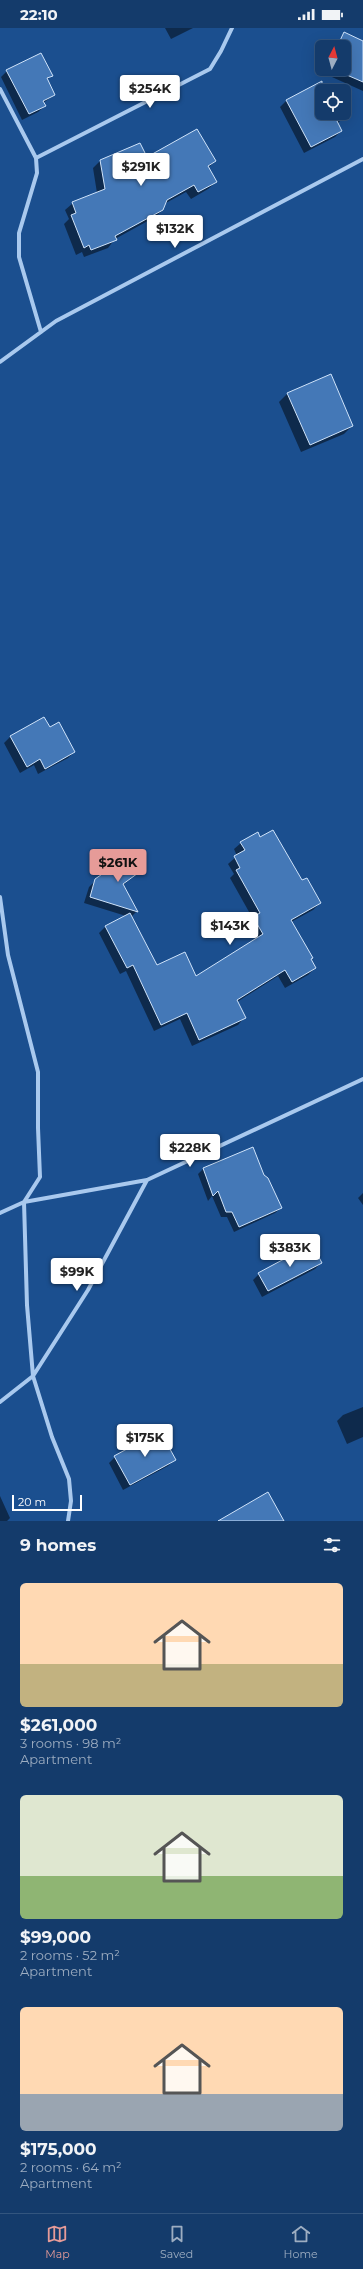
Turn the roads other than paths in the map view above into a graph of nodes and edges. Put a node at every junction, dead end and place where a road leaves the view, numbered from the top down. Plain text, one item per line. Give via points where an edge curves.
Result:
1 (232, 28) edge
2 (0, 89) edge
3 (36, 158) junction
4 (363, 159) edge
5 (41, 332) junction
6 (0, 362) edge
7 (0, 897) edge
8 (363, 1079) edge
9 (147, 1180) junction
10 (24, 1202) junction
11 (0, 1212) edge
12 (33, 1376) junction
13 (0, 1402) edge
14 (68, 1521) edge

1 - 3 street via 210,69
2 - 3 street
3 - 5 street via 36,173 19,233 19,257
4 - 5 street via 56,321
5 - 6 street
7 - 10 street via 8,955 38,1072 40,1177
8 - 9 street
9 - 10 street
9 - 12 street via 88,1290
10 - 11 street
10 - 12 street via 27,1305
12 - 13 street
12 - 14 street via 52,1437 69,1479 72,1502

